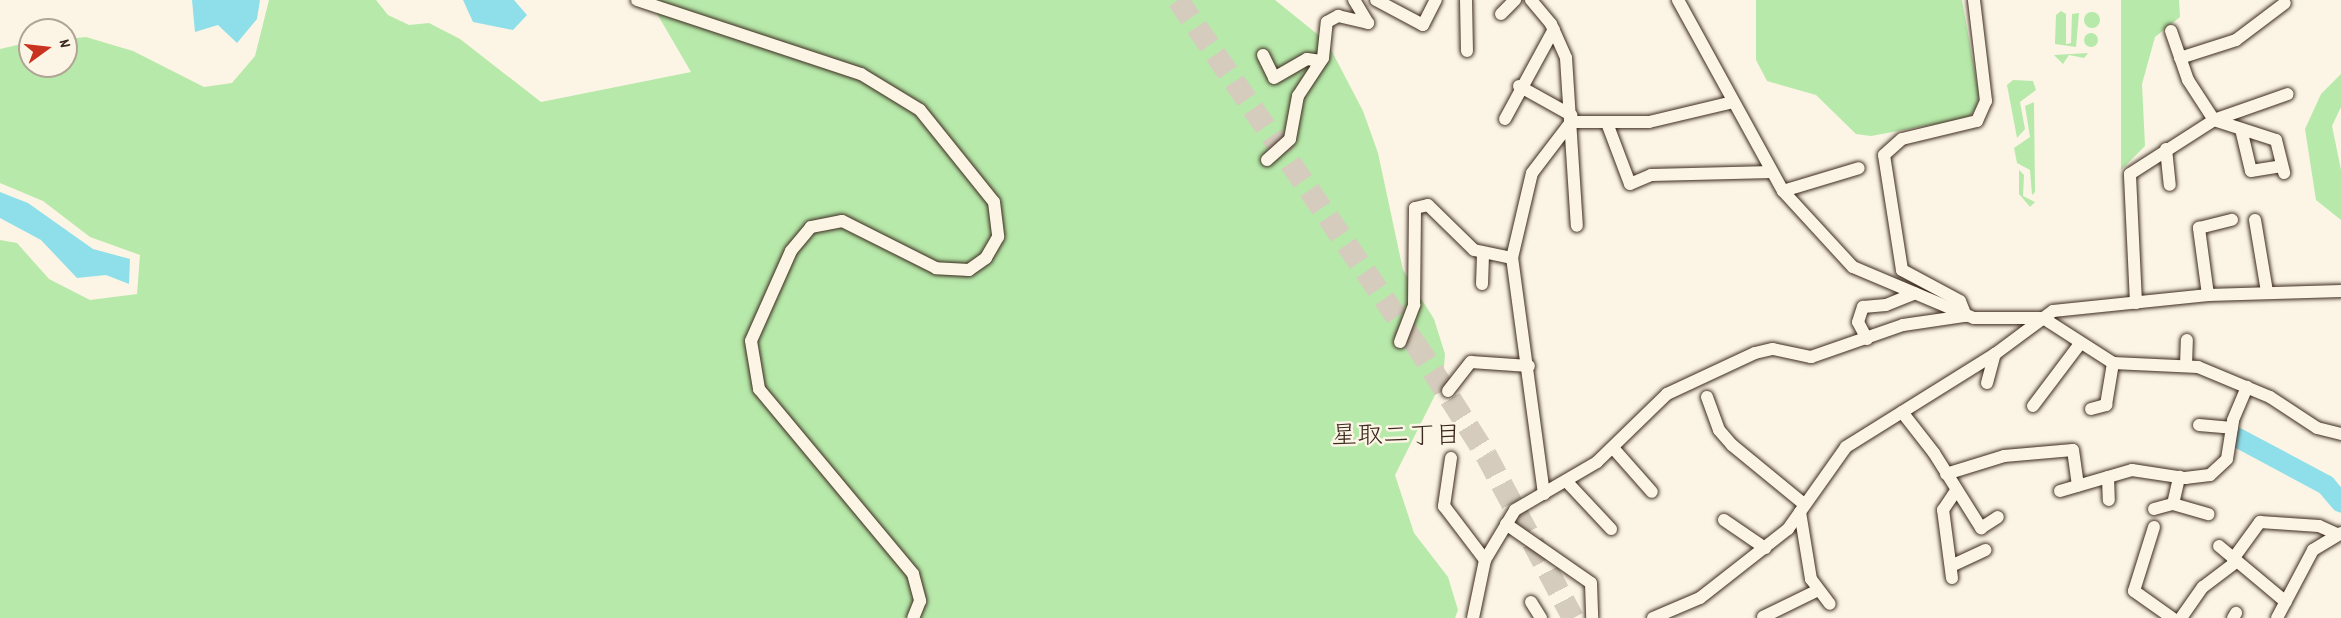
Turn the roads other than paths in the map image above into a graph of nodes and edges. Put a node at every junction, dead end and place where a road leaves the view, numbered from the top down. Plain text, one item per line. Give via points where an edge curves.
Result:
1 (637, 0) edge
2 (1354, 0) edge
3 (1376, 0) edge
4 (1436, 0) edge
5 (1466, 0) edge
6 (1515, 0) edge
7 (1531, 0) edge
8 (1678, 0) edge
9 (1974, 0) edge
10 (2285, 3) dead end
11 (1687, 6) edge
12 (1501, 14) dead end
13 (1554, 29) junction
14 (2171, 31) dead end
15 (1467, 51) dead end
16 (1263, 55) dead end
17 (2180, 58) junction
18 (1321, 61) junction
19 (1519, 86) junction
20 (2288, 94) dead end
21 (1732, 102) junction
22 (1505, 119) dead end
23 (1571, 119) junction
24 (2214, 120) junction
25 (1607, 123) junction
26 (2241, 129) junction
27 (2166, 149) junction
28 (1267, 160) dead end
29 (1859, 168) dead end
30 (1772, 172) junction
31 (2170, 185) dead end
32 (1783, 191) junction
33 (2232, 220) dead end
34 (2255, 220) dead end
35 (1577, 226) dead end
36 (1483, 254) junction
37 (1512, 258) junction
38 (1482, 284) dead end
39 (2341, 291) edge
40 (2267, 292) junction
41 (1915, 293) junction
42 (2208, 295) junction
43 (2136, 303) junction
44 (1966, 315) junction
45 (2043, 318) junction
46 (1867, 339) junction
47 (2187, 340) dead end
48 (1401, 342) dead end
49 (2079, 345) junction
50 (1995, 354) junction
51 (2113, 363) junction
52 (2186, 365) junction
53 (1528, 366) junction
54 (1987, 383) dead end
55 (2247, 387) junction
56 (1448, 391) dead end
57 (1707, 397) dead end
58 (2032, 406) dead end
59 (2091, 409) dead end
60 (1902, 412) junction
61 (2199, 425) dead end
62 (2232, 428) junction
63 (2341, 434) edge
64 (1614, 449) junction
65 (1450, 458) dead end
66 (1946, 474) junction
67 (2108, 477) junction
68 (2179, 477) junction
69 (1568, 483) junction
70 (2078, 486) junction
71 (1956, 491) junction
72 (2060, 491) dead end
73 (1652, 492) dead end
74 (1544, 494) junction
75 (2109, 500) dead end
76 (2173, 504) junction
77 (1803, 508) junction
78 (2154, 509) dead end
79 (2209, 514) dead end
80 (1998, 517) dead end
81 (1724, 520) dead end
82 (1506, 524) junction
83 (2154, 527) dead end
84 (1611, 530) dead end
85 (2339, 534) edge
86 (2219, 546) dead end
87 (1764, 548) junction
88 (1986, 550) dead end
89 (1485, 560) junction
90 (2234, 560) junction
91 (1816, 591) junction
92 (1531, 602) dead end
93 (2286, 603) junction
94 (1830, 604) dead end
95 (1763, 617) edge
96 (914, 618) edge
97 (1473, 618) edge
98 (1541, 618) edge
99 (1592, 618) edge
100 (1653, 618) edge
101 (2172, 618) edge
102 (2181, 618) edge
103 (2277, 618) edge

1 - 96 street via 861,74 920,110 994,202 998,237 986,258 969,270 936,268 842,221 811,227 791,251 751,341 759,389 913,574 920,602
2 - 18 street via 1368,23 1332,17
3 - 4 street via 1423,25
5 - 15 street
6 - 12 street
7 - 13 street
8 - 11 street
9 - 44 street via 1986,101 1977,122 1902,139 1884,155 1902,270 1960,301
10 - 17 street via 2236,40
11 - 21 street
13 - 19 street
13 - 23 street via 1566,58
14 - 17 street
16 - 18 street via 1274,78 1306,59
17 - 24 street
18 - 28 street via 1298,96 1290,139
19 - 22 street
19 - 23 street
20 - 24 street
21 - 25 street via 1680,117
21 - 30 street
23 - 25 street
23 - 35 street
23 - 37 street via 1533,173
24 - 26 street
24 - 27 street
25 - 30 street via 1630,184 1651,175
26 - 26 street via 2276,140 2283,169 2251,171
27 - 31 street
27 - 43 street via 2130,174
29 - 32 street
30 - 32 street
32 - 41 street via 1853,267
33 - 42 street via 2199,228
34 - 40 street
36 - 37 street
36 - 38 street
36 - 48 street via 1456,237 1428,205 1415,208 1414,305
37 - 53 street
39 - 40 street
40 - 42 street
41 - 44 street
41 - 46 street via 1886,305 1863,307 1858,322
42 - 43 street
43 - 45 street via 2070,306
44 - 45 street
44 - 46 street via 1903,325
45 - 49 street
45 - 50 street
46 - 64 street via 1811,357 1773,349 1755,353 1666,394
47 - 52 street
49 - 51 street
49 - 58 street
50 - 54 street
50 - 60 street
51 - 52 street
51 - 59 street via 2106,405
52 - 55 street
53 - 56 street via 1471,362
53 - 74 street
55 - 62 street
55 - 63 street via 2317,428
57 - 77 street via 1719,430
60 - 66 street
60 - 77 street via 1846,447
61 - 62 street
62 - 68 street via 2232,445 2221,467 2198,479
64 - 69 street
64 - 73 street
65 - 89 street via 1444,506
66 - 70 street via 2004,456 2073,450
66 - 71 street
67 - 68 street via 2132,470
67 - 70 street
67 - 75 street
68 - 76 street
69 - 74 street
69 - 84 street
70 - 72 street
71 - 80 street via 1981,528
71 - 88 street via 1943,510 1951,572
74 - 82 street via 1515,510
76 - 78 street
76 - 79 street
77 - 87 street
77 - 91 street
81 - 87 street
82 - 89 street
82 - 99 street via 1591,583
83 - 101 street via 2134,591
85 - 90 street via 2319,525 2260,522
85 - 93 street via 2313,549
86 - 90 street
87 - 100 street via 1700,598
89 - 97 street
90 - 93 street
90 - 102 street via 2203,586
91 - 94 street
91 - 95 street
92 - 98 street
93 - 103 street

